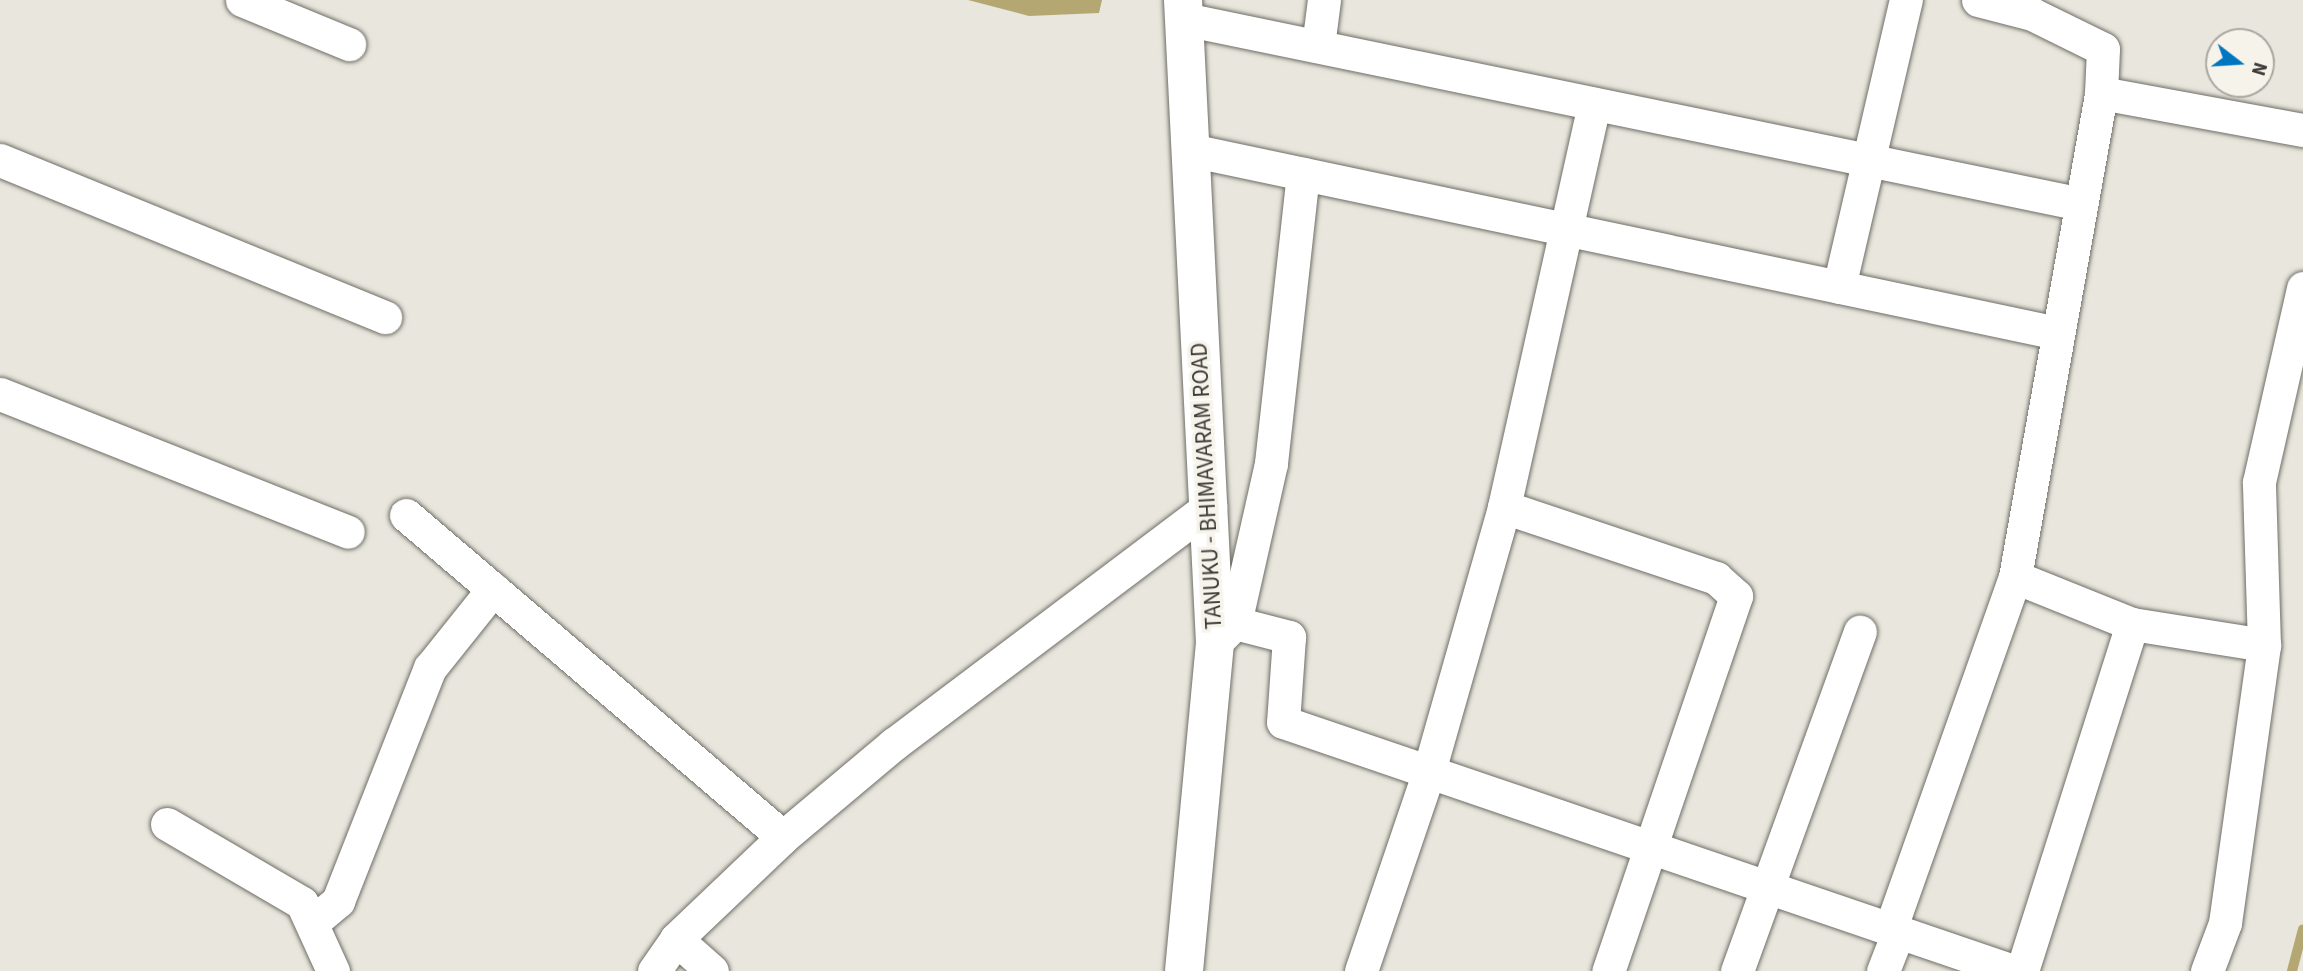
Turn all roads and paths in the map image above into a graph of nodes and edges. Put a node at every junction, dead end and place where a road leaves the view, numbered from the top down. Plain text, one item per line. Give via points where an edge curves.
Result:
1 (242, 0) edge
2 (1324, 0) edge
3 (1906, 0) edge
4 (1978, 0) edge
5 (1184, 9) edge
6 (349, 44) dead end
7 (1318, 46) junction
8 (2101, 93) junction
9 (1594, 104) junction
10 (2303, 130) edge
11 (1190, 150) junction
12 (0, 160) edge
13 (1869, 160) junction
14 (1303, 174) junction
15 (2081, 204) junction
16 (1566, 230) junction
17 (1839, 287) junction
18 (2303, 288) edge
19 (385, 317) dead end
20 (2058, 333) junction
21 (0, 394) edge
22 (1210, 506) junction
23 (1504, 507) junction
24 (406, 515) dead end
25 (348, 533) dead end
26 (2015, 577) junction
27 (493, 589) junction
28 (2132, 624) junction
29 (1860, 632) dead end
30 (1225, 633) junction
31 (2264, 645) junction
32 (1429, 771) junction
33 (167, 824) dead end
34 (783, 836) junction
35 (1654, 848) junction
36 (1770, 888) junction
37 (313, 922) junction
38 (1895, 928) junction
39 (676, 939) junction
40 (333, 971) edge
41 (654, 971) edge
42 (712, 971) edge
43 (1184, 971) edge
44 (1360, 971) edge
45 (1608, 971) edge
46 (1737, 971) edge
47 (1883, 971) edge
48 (2013, 971) edge
49 (2022, 971) edge
50 (2207, 971) edge

1 - 6 street
2 - 7 street
3 - 13 street
4 - 8 street via 2032,14 2103,49
5 - 7 street
5 - 11 main road, TANUKU - BHIMAVARAM ROAD
7 - 9 street
8 - 10 street
8 - 15 street
9 - 13 street
9 - 16 street
11 - 14 street
11 - 22 main road, TANUKU - BHIMAVARAM ROAD
12 - 19 street
13 - 15 street
13 - 17 street
14 - 16 street
14 - 30 street via 1271,463
15 - 20 street
16 - 17 street
16 - 23 street
17 - 20 street
18 - 31 street via 2259,482
20 - 26 street
21 - 25 street
22 - 30 main road, TANUKU - BHIMAVARAM ROAD
22 - 34 street via 992,667
23 - 32 street
23 - 35 street via 1716,578 1736,596
24 - 27 street
26 - 28 street
26 - 38 street
27 - 34 street
27 - 37 street via 430,668 338,901
28 - 31 street
28 - 49 street
29 - 36 street
30 - 32 street via 1289,637 1283,722
30 - 43 main road, TANUKU - BHIMAVARAM ROAD
31 - 50 street via 2225,923
32 - 35 street
32 - 44 street
33 - 37 street via 302,903
34 - 39 street
35 - 36 street
35 - 45 street
36 - 38 street
36 - 46 street
37 - 40 street
38 - 47 street
38 - 48 street
39 - 41 street
39 - 42 street

